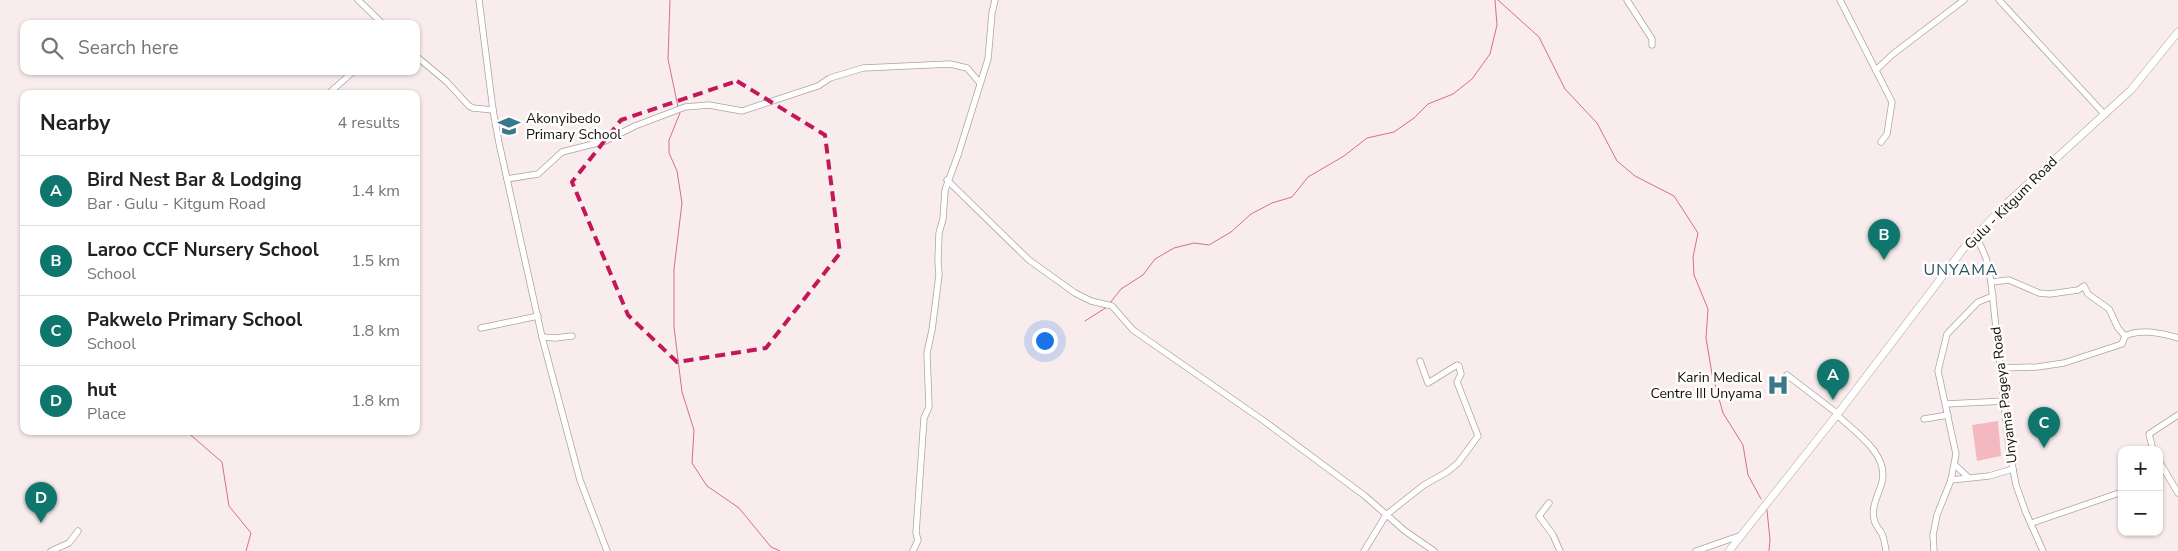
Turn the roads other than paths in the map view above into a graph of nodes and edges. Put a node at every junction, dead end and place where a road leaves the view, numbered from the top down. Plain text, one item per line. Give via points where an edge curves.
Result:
1 (358, 0) edge
2 (479, 0) edge
3 (995, 0) edge
4 (1627, 0) edge
5 (1840, 0) edge
6 (1964, 0) edge
7 (1999, 0) edge
8 (378, 20) edge
9 (2178, 32) edge
10 (1652, 45) dead end
11 (420, 59) edge
12 (1876, 70) junction
13 (349, 75) edge
14 (980, 83) junction
15 (333, 90) edge
16 (493, 110) junction
17 (2105, 115) junction
18 (1881, 142) dead end
19 (507, 179) junction
20 (947, 180) junction
21 (1976, 236) junction
22 (1991, 282) junction
23 (1993, 296) junction
24 (538, 316) junction
25 (481, 328) dead end
26 (572, 336) dead end
27 (2125, 336) junction
28 (542, 337) junction
29 (2178, 338) edge
30 (1420, 361) dead end
31 (2002, 368) junction
32 (1787, 376) dead end
33 (2004, 401) junction
34 (1946, 404) junction
35 (1838, 414) junction
36 (2178, 415) edge
37 (1948, 416) junction
38 (1924, 419) dead end
39 (2152, 446) edge
40 (1955, 465) junction
41 (2013, 469) junction
42 (2163, 470) edge
43 (1968, 477) junction
44 (1951, 480) junction
45 (2118, 493) edge
46 (2178, 493) edge
47 (1549, 503) dead end
48 (1386, 515) junction
49 (2032, 523) junction
50 (78, 531) dead end
51 (1739, 536) junction
52 (51, 551) edge
53 (607, 551) edge
54 (913, 551) edge
55 (1364, 551) edge
56 (1434, 551) edge
57 (1560, 551) edge
58 (1696, 551) edge
59 (1729, 551) edge
60 (1886, 551) edge
61 (1934, 551) edge
62 (2044, 551) edge

1 - 8 street
2 - 16 street
3 - 14 street via 988,60
4 - 10 street
5 - 12 street
6 - 12 street
7 - 17 street
9 - 17 main road, Gulu - Kitgum Road via 2140,80
11 - 16 street via 469,106
12 - 18 street via 1892,102 1887,134
13 - 15 street
14 - 19 street via 967,68 950,64 866,68 742,111 709,105 685,107 605,141 562,152 538,174
14 - 20 street via 958,156
16 - 19 street
17 - 21 main road, Gulu - Kitgum Road
19 - 24 street
20 - 48 street via 1029,260 1076,293 1112,306 1132,330 1271,426
20 - 54 street via 939,234 939,275 927,353 929,407 924,418 918,540
21 - 22 street, Unyama Pageya Road via 1986,258
21 - 35 main road, Gulu - Kitgum Road
22 - 23 street, Unyama Pageya Road
22 - 27 street via 2009,280 2039,293 2050,294 2078,290 2084,286 2088,294 2109,309
23 - 31 street, Unyama Pageya Road
23 - 34 street via 1978,302 1947,334 1937,375
24 - 25 street
24 - 28 street
26 - 28 street
27 - 29 street via 2146,332
27 - 31 street via 2125,341 2114,348 2064,363
28 - 53 street via 580,480
30 - 48 street via 1428,383 1458,365 1461,374 1457,382 1478,436 1458,463
31 - 33 street, Unyama Pageya Road
32 - 35 street
33 - 34 street
33 - 41 street, Unyama Pageya Road
34 - 37 street
35 - 51 main road, Gulu - Kitgum Road
35 - 60 street via 1883,465 1873,516 1882,533
36 - 39 street via 2149,434
37 - 38 street
37 - 40 street via 1956,454
40 - 43 street
40 - 44 street
41 - 43 street via 1989,476
41 - 49 street, Unyama Pageya Road
42 - 46 street
43 - 44 street
44 - 61 street via 1937,515
45 - 49 street
47 - 57 street via 1539,516
48 - 55 street
48 - 56 street
49 - 62 street, Unyama Pageya Road
50 - 52 street via 68,543
51 - 58 street
51 - 59 main road, Gulu - Kitgum Road

